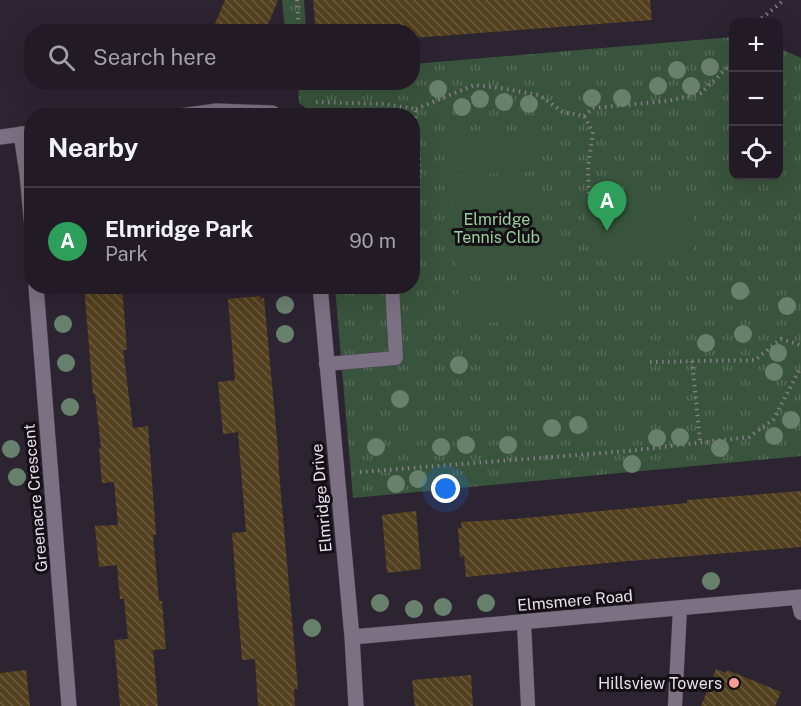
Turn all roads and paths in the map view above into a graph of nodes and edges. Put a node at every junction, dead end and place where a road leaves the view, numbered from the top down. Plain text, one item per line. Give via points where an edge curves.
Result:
1 (297, 0) edge
2 (784, 0) edge
3 (762, 18) edge
4 (298, 24) edge
5 (729, 66) edge
6 (316, 102) dead end
7 (410, 108) edge
8 (418, 108) edge
9 (584, 116) junction
10 (24, 133) edge
11 (0, 137) edge
12 (589, 198) dead end
13 (37, 294) edge
14 (321, 294) edge
15 (392, 294) edge
16 (801, 345) edge
17 (692, 361) junction
18 (650, 362) dead end
19 (326, 364) junction
20 (801, 367) edge
21 (700, 442) junction
22 (360, 472) dead end
23 (799, 597) edge
24 (680, 608) junction
25 (801, 613) edge
26 (524, 623) junction
27 (352, 637) junction
28 (69, 706) edge
29 (356, 706) edge
30 (528, 706) edge
31 (675, 706) edge

1 - 4 path
2 - 3 path
5 - 9 path via 701,93 668,102 593,108
6 - 7 path
8 - 9 path via 474,85 539,95 563,112
9 - 12 path via 593,132
10 - 11 street
13 - 28 street, Greenacre Crescent
14 - 19 street, Elmridge Drive
15 - 19 lane via 396,358
16 - 17 path via 781,339 755,360
17 - 18 path
17 - 21 path
19 - 27 street, Elmridge Drive
20 - 21 path via 773,420 749,437
21 - 22 path
23 - 24 street, Elmsmere Road
23 - 25 lane
24 - 26 street, Elmsmere Road
24 - 31 lane
26 - 27 street, Elmsmere Road
26 - 30 lane
27 - 29 street, Elmridge Drive

